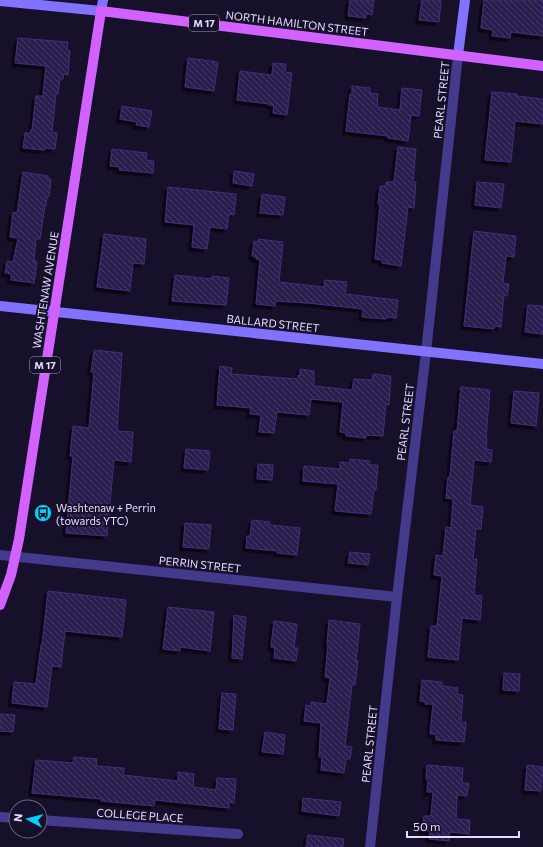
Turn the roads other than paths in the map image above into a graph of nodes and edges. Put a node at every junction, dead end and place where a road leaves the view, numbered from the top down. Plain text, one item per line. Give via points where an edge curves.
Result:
1 (103, 0) edge
2 (464, 0) edge
3 (0, 1) edge
4 (101, 11) junction
5 (458, 55) junction
6 (543, 66) edge
7 (0, 306) edge
8 (54, 312) junction
9 (426, 352) junction
10 (543, 364) edge
11 (0, 555) edge
12 (16, 557) junction
13 (397, 597) junction
14 (0, 605) edge
15 (48, 821) edge
16 (238, 834) dead end
17 (370, 847) edge

1 - 4 street, WASHTENAW AVENUE
2 - 5 street, PEARL STREET
3 - 4 street, NORTH HAMILTON STREET
4 - 5 main road, NORTH HAMILTON STREET / M 17
4 - 8 main road, WASHTENAW AVENUE / M 17
5 - 6 main road, NORTH HAMILTON STREET / M 17
5 - 9 street, PEARL STREET
7 - 8 street, BALLARD STREET
8 - 9 street, BALLARD STREET
8 - 12 main road, WASHTENAW AVENUE / M 17
9 - 10 street, BALLARD STREET
9 - 13 street, PEARL STREET
11 - 12 street, PERRIN STREET
12 - 13 street, PERRIN STREET
12 - 14 main road, WASHTENAW AVENUE / M 17
13 - 17 street, PEARL STREET
15 - 16 street, COLLEGE PLACE

